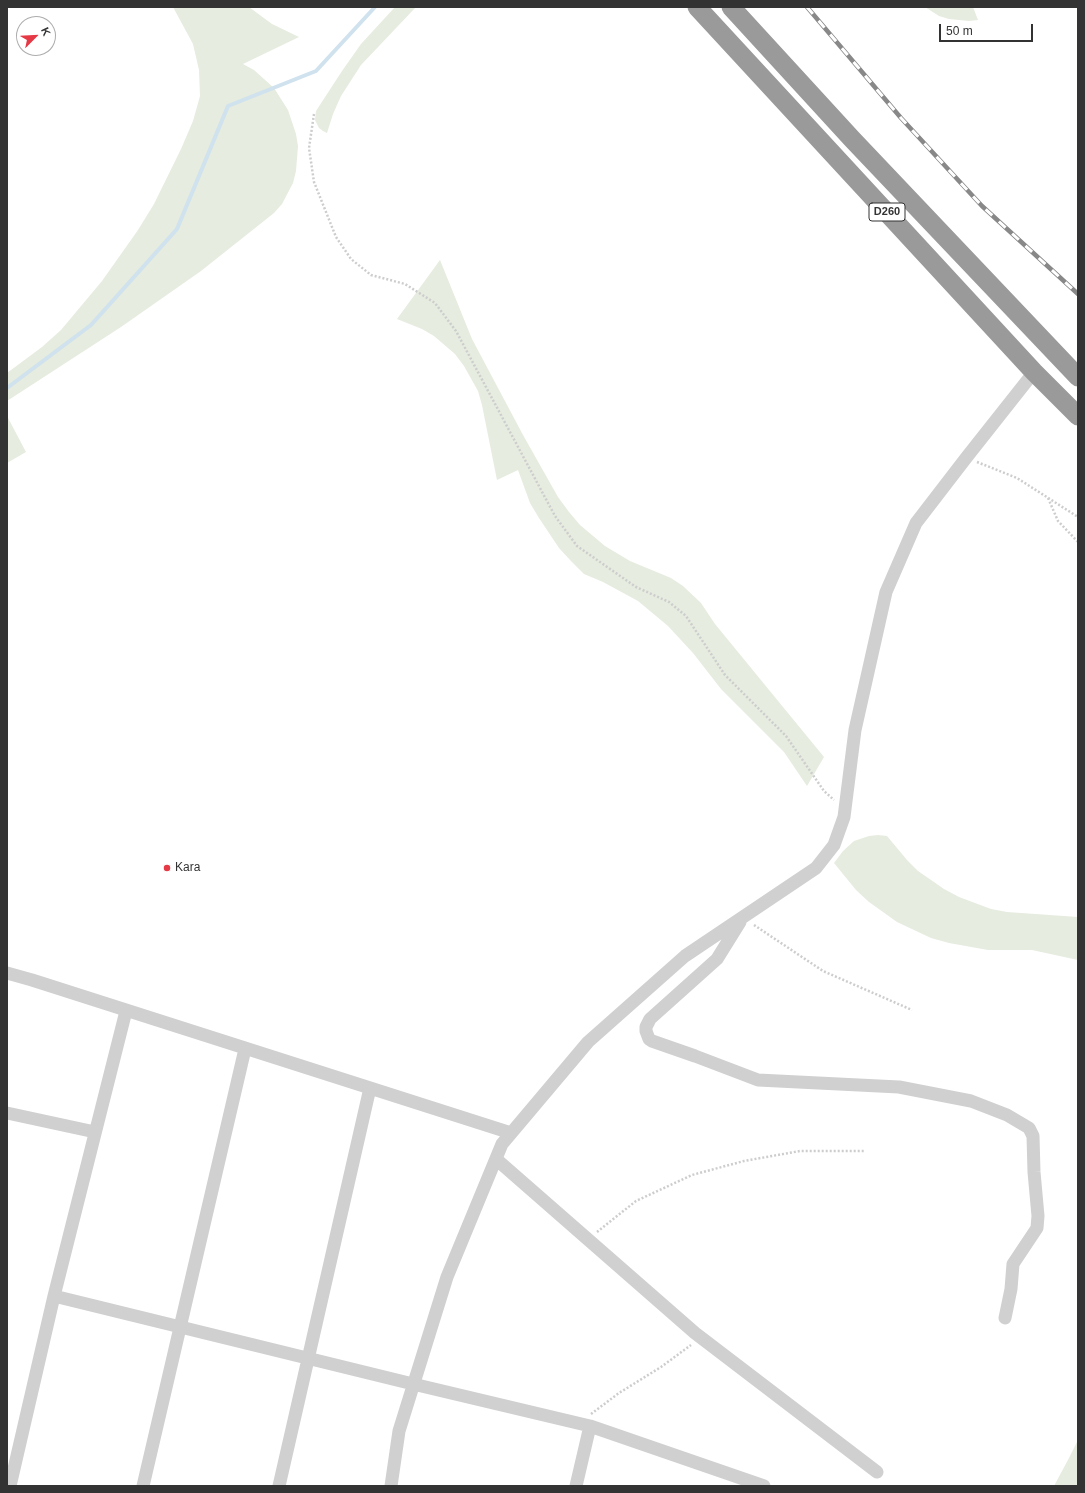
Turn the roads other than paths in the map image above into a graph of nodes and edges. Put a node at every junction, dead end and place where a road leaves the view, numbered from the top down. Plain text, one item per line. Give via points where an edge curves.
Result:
1 (697, 7) edge
2 (731, 7) edge
3 (1034, 372) junction
4 (1078, 376) edge
5 (1078, 416) edge
6 (743, 917) junction
7 (7, 974) edge
8 (126, 1011) junction
9 (246, 1049) junction
10 (370, 1088) junction
11 (7, 1112) edge
12 (95, 1132) junction
13 (511, 1133) junction
14 (496, 1159) junction
15 (54, 1296) junction
16 (1005, 1318) dead end
17 (180, 1327) junction
18 (308, 1358) junction
19 (413, 1384) junction
20 (584, 1424) junction
21 (877, 1472) dead end
22 (10, 1486) edge
23 (143, 1486) edge
24 (279, 1486) edge
25 (391, 1486) edge
26 (576, 1486) edge
27 (764, 1486) edge

1 - 3 highway, D260
2 - 4 highway, D260 via 852,139
3 - 5 highway, D260
3 - 6 street via 916,523 886,592 855,730 844,817 834,845 816,868
6 - 13 street via 685,956 588,1042
6 - 16 street via 717,959 650,1019 646,1031 649,1039 758,1080 899,1087 971,1101 1007,1115 1029,1128 1033,1136 1037,1228 1013,1264
7 - 8 street
8 - 9 street
8 - 12 street
9 - 10 street
9 - 17 street
10 - 13 street
10 - 18 street
11 - 12 street
12 - 15 street
13 - 14 street via 502,1144
14 - 19 street via 447,1277
14 - 21 street via 700,1337
15 - 17 street
15 - 22 street
17 - 18 street
17 - 23 street
18 - 19 street
18 - 24 street
19 - 20 street
19 - 25 street via 399,1431
20 - 26 street
20 - 27 street

